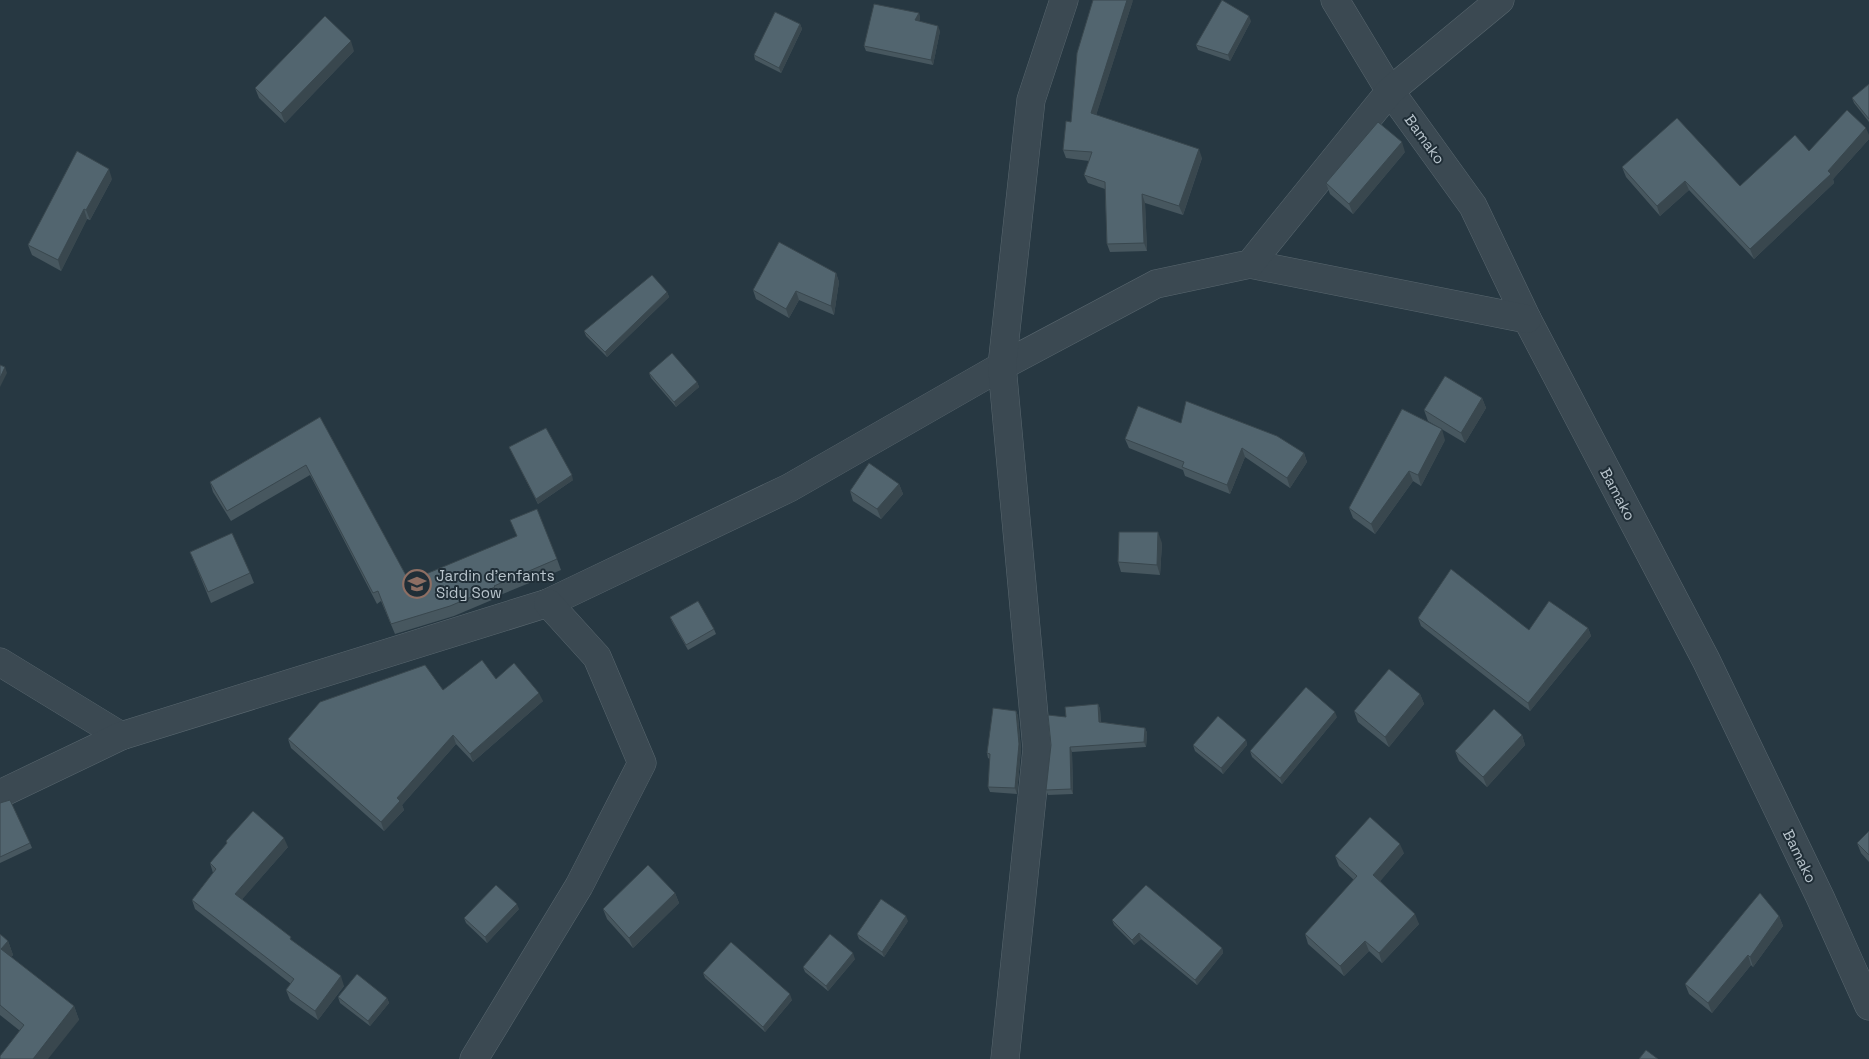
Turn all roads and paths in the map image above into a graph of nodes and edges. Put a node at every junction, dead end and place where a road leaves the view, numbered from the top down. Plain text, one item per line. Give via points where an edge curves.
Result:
1 (1064, 0) edge
2 (1335, 0) edge
3 (1500, 0) edge
4 (1390, 91) junction
5 (1250, 264) junction
6 (1527, 319) junction
7 (1002, 366) junction
8 (548, 603) junction
9 (0, 662) edge
10 (121, 736) junction
11 (0, 794) edge
12 (1869, 1006) edge
13 (474, 1059) edge
14 (1005, 1059) edge

1 - 7 street via 1031,100
2 - 4 street, Bamako
3 - 4 street
4 - 5 street
4 - 6 street, Bamako via 1472,206
5 - 6 street
5 - 7 street via 1156,284
6 - 12 street, Bamako via 1706,660
7 - 8 street via 788,488
7 - 14 street via 1037,748
8 - 10 street
8 - 13 street via 597,657 642,763 580,886
9 - 10 street
10 - 11 street

